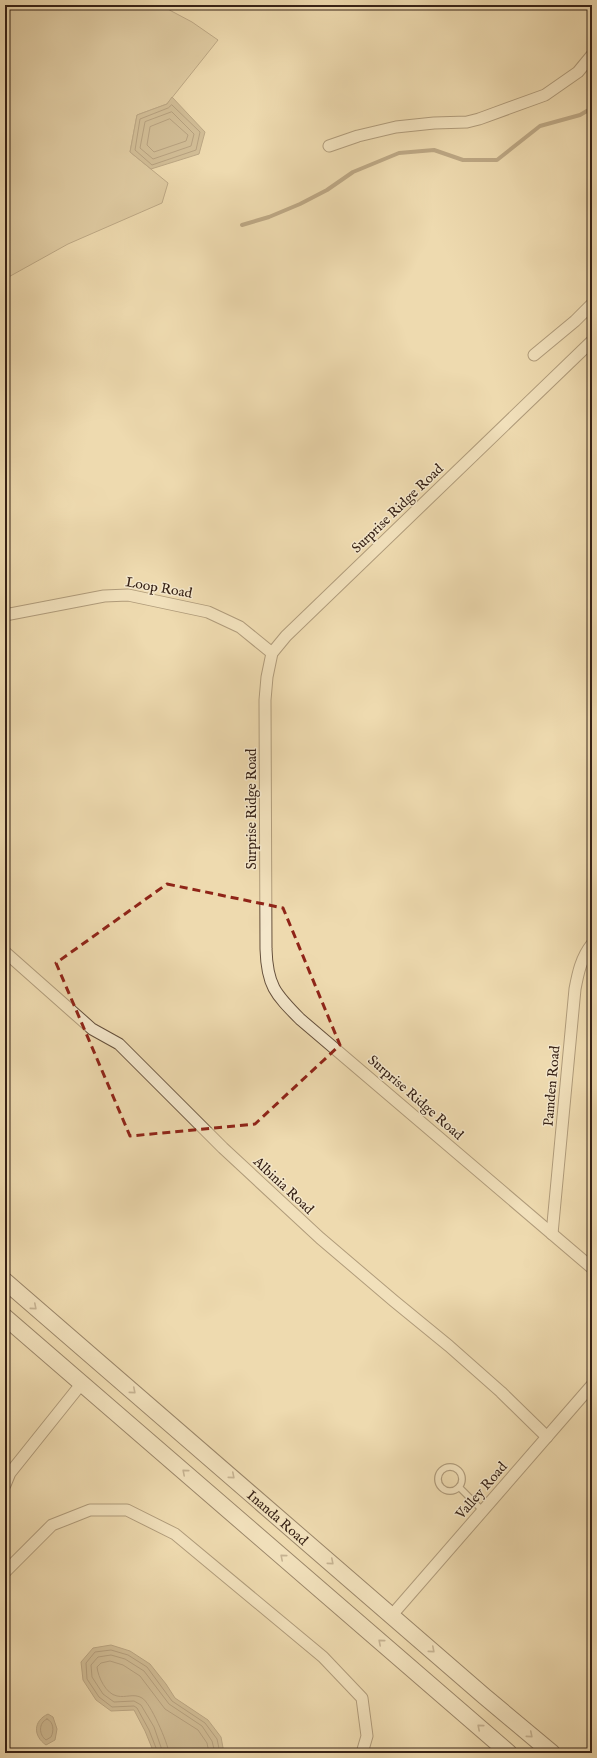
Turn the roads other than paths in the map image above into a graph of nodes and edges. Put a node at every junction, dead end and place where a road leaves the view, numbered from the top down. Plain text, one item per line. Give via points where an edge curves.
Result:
1 (592, 55) edge
2 (329, 146) dead end
3 (592, 304) edge
4 (592, 341) edge
5 (534, 355) dead end
6 (5, 615) edge
7 (272, 653) junction
8 (592, 944) edge
9 (5, 952) edge
10 (552, 1234) junction
11 (592, 1268) edge
12 (5, 1281) edge
13 (5, 1317) edge
14 (82, 1383) junction
15 (592, 1385) edge
16 (547, 1437) junction
17 (7, 1472) edge
18 (5, 1485) edge
19 (459, 1487) junction
20 (483, 1511) junction
21 (5, 1572) edge
22 (392, 1615) junction
23 (362, 1753) edge
24 (509, 1753) edge
25 (552, 1753) edge

1 - 2 street via 578,72 545,95 479,119 396,128 358,136
3 - 5 street
4 - 7 street, Surprise Ridge Road via 286,636
6 - 7 street, Loop Road via 104,596 128,595 208,612 240,627
7 - 10 street, Surprise Ridge Road via 265,700 266,929 268,973 274,989 300,1019
8 - 10 street, Pamden Road via 583,957 575,989
9 - 16 street, Albinia Road via 92,1029 119,1044 223,1148 320,1238 461,1356
10 - 11 street, Surprise Ridge Road
12 -> 22 main road, Inanda Road
13 - 14 main road, Inanda Road
14 - 17 street
24 -> 14 main road, Inanda Road
15 - 16 street, Valley Road
16 - 20 street, Valley Road
17 - 18 street
19 - 19 lane via 454,1491 441,1488 438,1481 443,1469 450,1467 461,1474 462,1481
19 - 20 lane
20 - 22 street, Valley Road
21 - 23 street via 52,1525 90,1510 128,1510 168,1530 323,1657 362,1698 367,1736
22 -> 25 main road, Inanda Road

